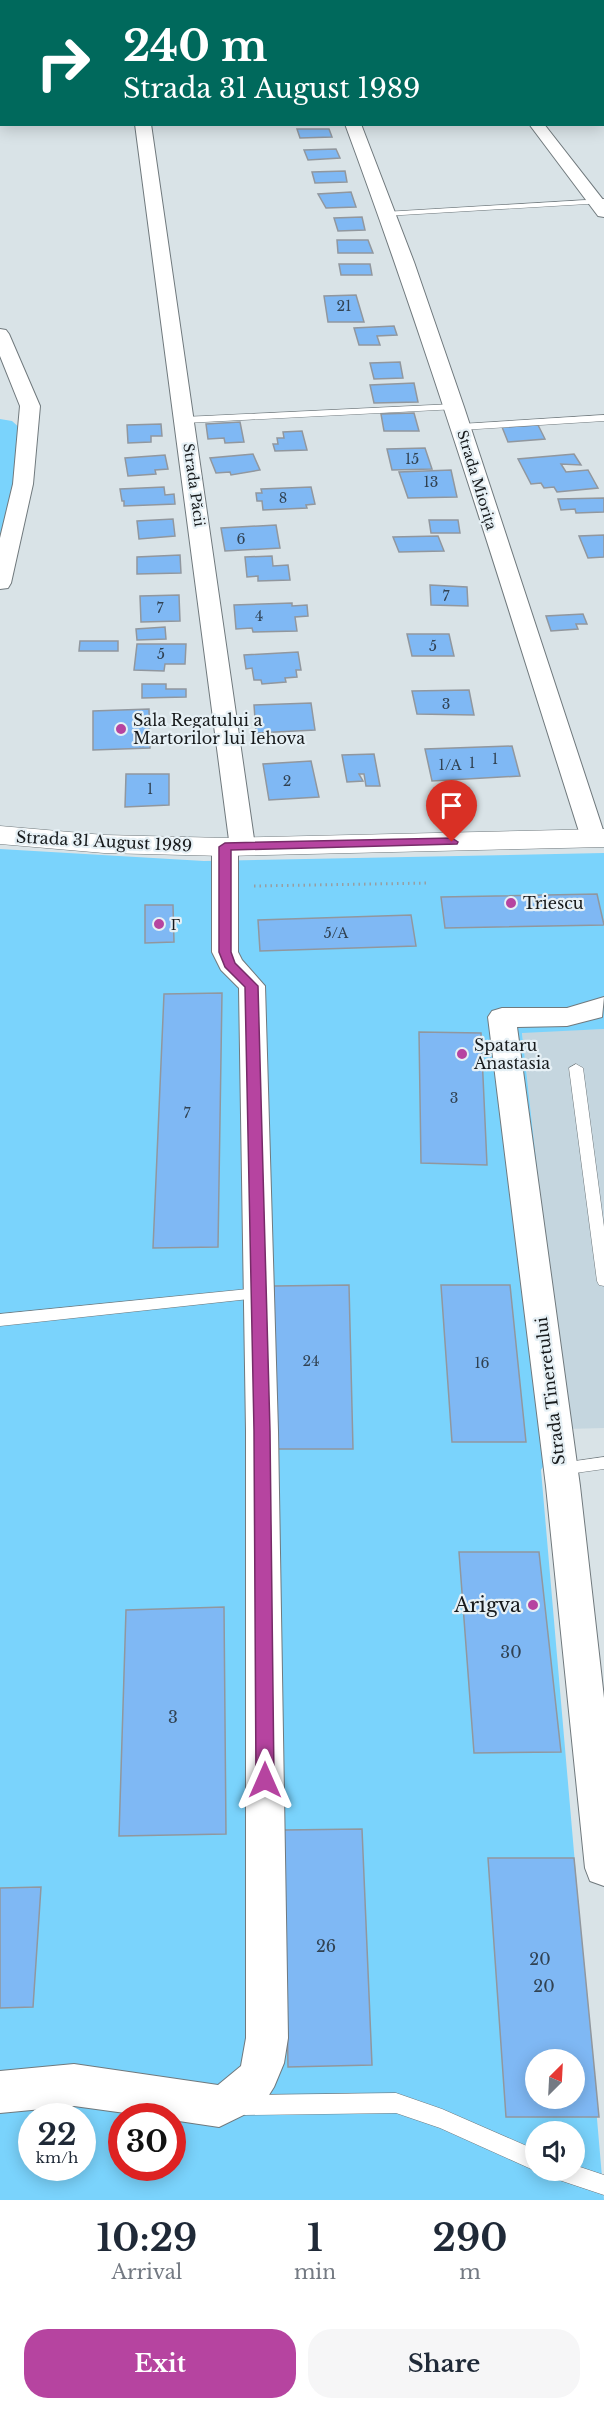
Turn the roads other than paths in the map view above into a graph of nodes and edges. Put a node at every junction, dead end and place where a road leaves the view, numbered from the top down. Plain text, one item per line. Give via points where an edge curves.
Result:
1 (143, 126) edge
2 (354, 126) edge
3 (538, 126) edge
4 (601, 205) edge
5 (385, 214) junction
6 (0, 334) edge
7 (454, 407) junction
8 (604, 418) edge
9 (185, 420) junction
10 (461, 427) junction
11 (0, 583) edge
12 (0, 836) edge
13 (598, 838) edge
14 (234, 847) junction
15 (604, 1006) edge
16 (576, 1068) dead end
17 (604, 1281) edge
18 (259, 1293) junction
19 (0, 1320) edge
20 (604, 1463) edge
21 (559, 1469) junction
22 (604, 1868) edge
23 (0, 2092) edge
24 (219, 2106) junction
25 (525, 2156) edge
26 (585, 2180) edge
27 (604, 2186) edge

1 - 9 street, Strada Păcii
2 - 5 street, Strada Miorița
3 - 4 street
4 - 5 lane
5 - 7 street, Strada Miorița
6 - 11 street via 30,406 22,484
7 - 9 lane
7 - 10 street, Strada Miorița
8 - 10 lane
9 - 14 street, Strada Păcii
10 - 13 street, Strada Miorița via 540,680
12 - 14 street, Strada 31 August 1989 via 104,844
13 - 14 street, Strada 31 August 1989
14 - 18 street, Strada Păcii via 226,886 225,952 230,964 252,986
15 - 21 street, Strada Tineretului via 554,1018 502,1017
16 - 17 lane
18 - 19 lane
18 - 24 street, Strada Păcii via 267,2038 264,2066 252,2087
20 - 21 lane
21 - 22 street, Strada Tineretului
23 - 24 street via 74,2085
24 - 25 lane via 396,2103
26 - 27 lane

